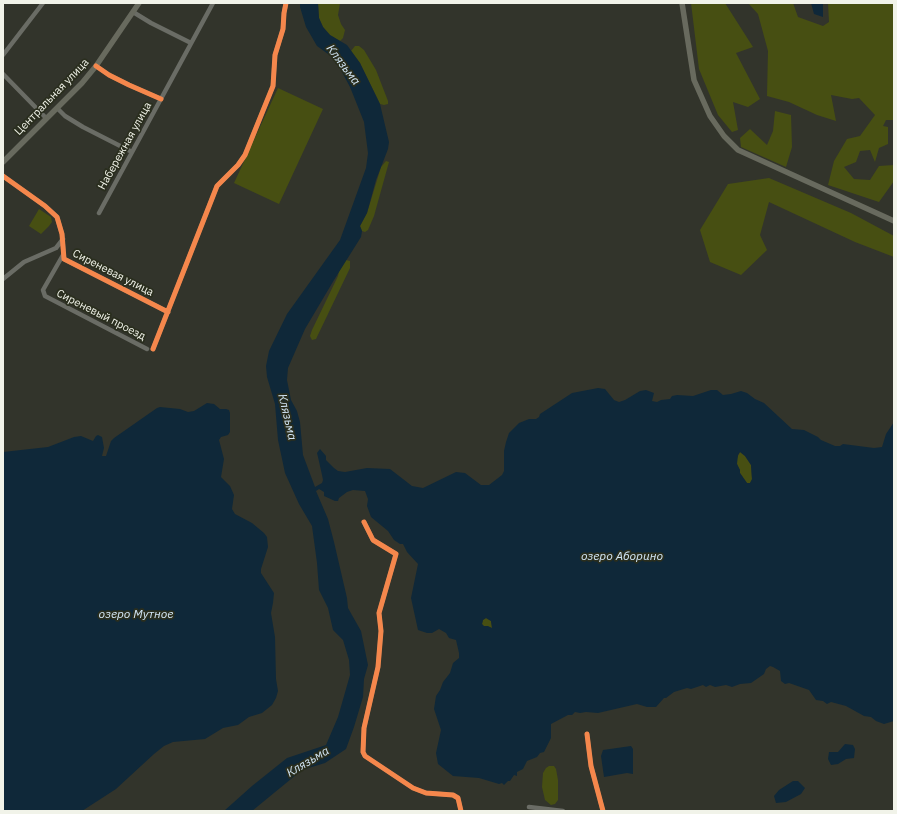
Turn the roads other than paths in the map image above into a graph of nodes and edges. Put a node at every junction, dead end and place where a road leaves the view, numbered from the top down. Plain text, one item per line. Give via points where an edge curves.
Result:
1 (43, 3) edge
2 (139, 3) edge
3 (212, 3) edge
4 (286, 3) edge
5 (682, 3) edge
6 (133, 12) junction
7 (191, 43) junction
8 (3, 54) edge
9 (96, 66) junction
10 (3, 74) edge
11 (161, 99) junction
12 (57, 108) junction
13 (46, 118) junction
14 (132, 152) junction
15 (3, 162) edge
16 (3, 176) edge
17 (99, 213) dead end
18 (894, 221) edge
19 (63, 239) junction
20 (63, 255) junction
21 (3, 279) edge
22 (168, 312) junction
23 (147, 349) dead end
24 (153, 349) dead end
25 (364, 522) dead end
26 (587, 734) dead end
27 (529, 807) dead end
28 (461, 811) edge
29 (563, 811) edge
30 (603, 811) edge

1 - 8 street
2 - 6 main road, Центральная улица
3 - 7 street, Набережная улица
4 - 22 street via 273,86 245,155 217,186
5 - 18 main road via 694,80 710,116 724,136 738,150
6 - 7 street
6 - 9 main road, Центральная улица
7 - 11 street, Набережная улица
9 - 11 street
9 - 12 main road, Центральная улица
10 - 13 street
11 - 14 street, Набережная улица
12 - 13 main road, Центральная улица
12 - 14 street via 83,127
13 - 15 main road, Центральная улица
14 - 17 street, Набережная улица
16 - 19 street, Сиреневая улица via 53,213 59,222
19 - 20 street, Сиреневая улица
19 - 21 street via 56,248 24,262
20 - 22 street, Сиреневая улица via 67,261
20 - 23 street, Сиреневый проезд via 43,290 45,296
22 - 24 street
25 - 28 street via 373,540 396,554 379,613 382,631 378,667 364,728 363,752 365,756 413,788 426,794 453,795 458,798
26 - 30 street via 591,766
27 - 29 street

